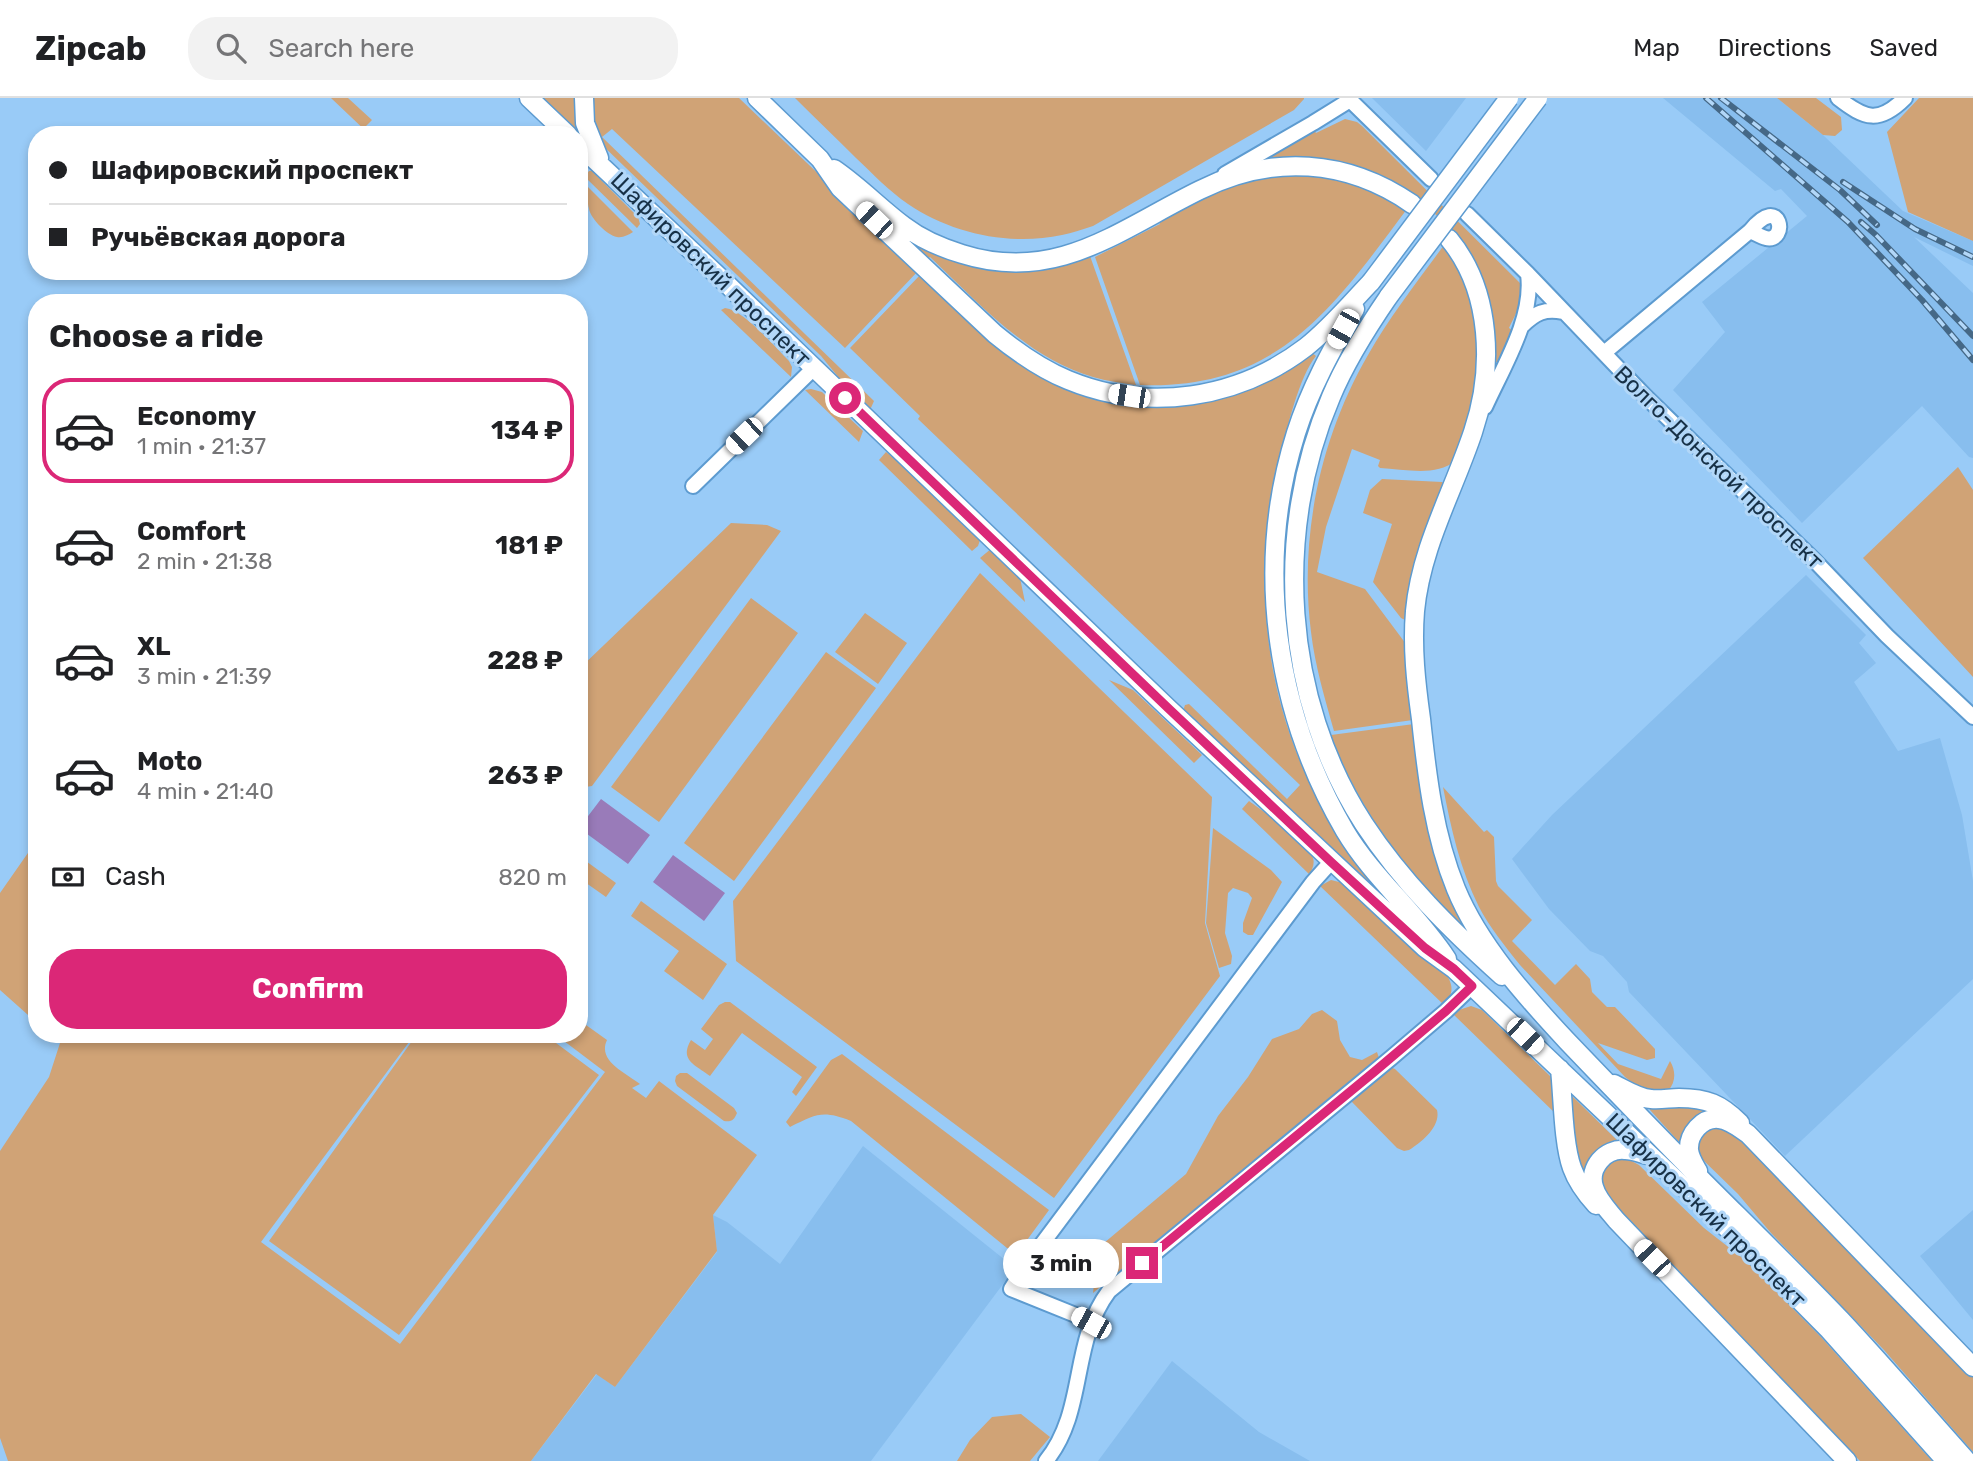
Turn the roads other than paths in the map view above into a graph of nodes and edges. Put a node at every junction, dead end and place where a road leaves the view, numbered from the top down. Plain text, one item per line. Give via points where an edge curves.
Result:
1 (529, 98) edge
2 (584, 98) edge
3 (757, 98) edge
4 (1510, 98) edge
5 (1538, 98) edge
6 (1838, 98) edge
7 (1905, 98) edge
8 (1349, 99) edge
9 (559, 126) edge
10 (586, 126) edge
11 (588, 130) edge
12 (588, 153) edge
13 (820, 159) junction
14 (603, 166) junction
15 (1431, 179) dead end
16 (1202, 189) junction
17 (1412, 204) dead end
18 (1467, 214) dead end
19 (1750, 231) dead end
20 (1449, 239) dead end
21 (1528, 274) junction
22 (1371, 282) junction
23 (1563, 312) junction
24 (1521, 326) junction
25 (1604, 354) junction
26 (814, 368) junction
27 (1474, 429) junction
28 (692, 486) dead end
29 (1973, 717) edge
30 (1331, 862) junction
31 (1454, 969) junction
32 (1472, 986) junction
33 (1534, 1004) junction
34 (1560, 1069) junction
35 (1602, 1078) junction
36 (1748, 1134) junction
37 (1650, 1156) junction
38 (1702, 1180) junction
39 (1616, 1220) junction
40 (1091, 1323) junction
41 (1973, 1367) edge
42 (1046, 1461) edge
43 (1847, 1461) edge
44 (1946, 1461) edge
45 (1967, 1461) edge

1 - 9 main road
2 - 10 main road
3 - 13 main road
4 - 22 main road, bridge
5 - 33 main road, Шафировский проспект, bridge via 1356,346 1315,440 1295,537 1294,570 1304,676 1333,764 1363,821 1400,873 1445,923
6 - 7 street via 1860,113 1880,116
8 - 15 street
8 - 16 street
11 - 14 main road
12 - 14 main road, Шафировский проспект
13 - 16 main road via 922,237 980,259 1020,263 1086,249
13 - 22 main road via 841,188 1013,349 1046,370 1109,393 1180,397 1249,380 1307,346
14 - 26 main road, Шафировский проспект
16 - 17 main road via 1258,170 1305,166 1373,181
18 - 21 street, Волго-Донской проспект
19 - 25 street
20 - 27 main road, Шафировский проспект via 1474,284 1485,328 1485,371
21 - 23 street, Волго-Донской проспект
21 - 24 street via 1529,299
22 - 31 main road, Шафировский проспект via 1326,360 1287,466 1275,550 1274,603 1291,705 1315,774 1360,854 1436,941
23 - 24 street via 1542,311
23 - 25 street, Волго-Донской проспект
24 - 27 street
25 - 29 street, Волго-Донской проспект
26 - 28 street
26 - 30 main road, Шафировский проспект
27 - 33 main road, Шафировский проспект via 1425,560 1415,610 1414,665 1426,768 1439,836 1457,891 1485,940
30 - 31 main road, Шафировский проспект
30 - 40 street via 1011,1289
31 - 32 main road, Шафировский проспект
32 - 34 main road, Шафировский проспект
32 - 40 street via 1122,1279
33 - 35 main road, Шафировский проспект
34 - 37 main road, Шафировский проспект
34 - 39 main road via 1572,1168 1587,1195
35 - 36 main road via 1653,1100 1710,1101 1731,1114
35 - 38 main road, Шафировский проспект
36 - 38 main road via 1720,1119 1698,1126 1689,1148
36 - 41 main road
37 - 39 main road via 1617,1150 1595,1167 1593,1185
37 - 44 main road, Шафировский проспект via 1829,1330
38 - 45 main road, Шафировский проспект via 1858,1338
39 - 43 main road
40 - 42 street via 1070,1417

